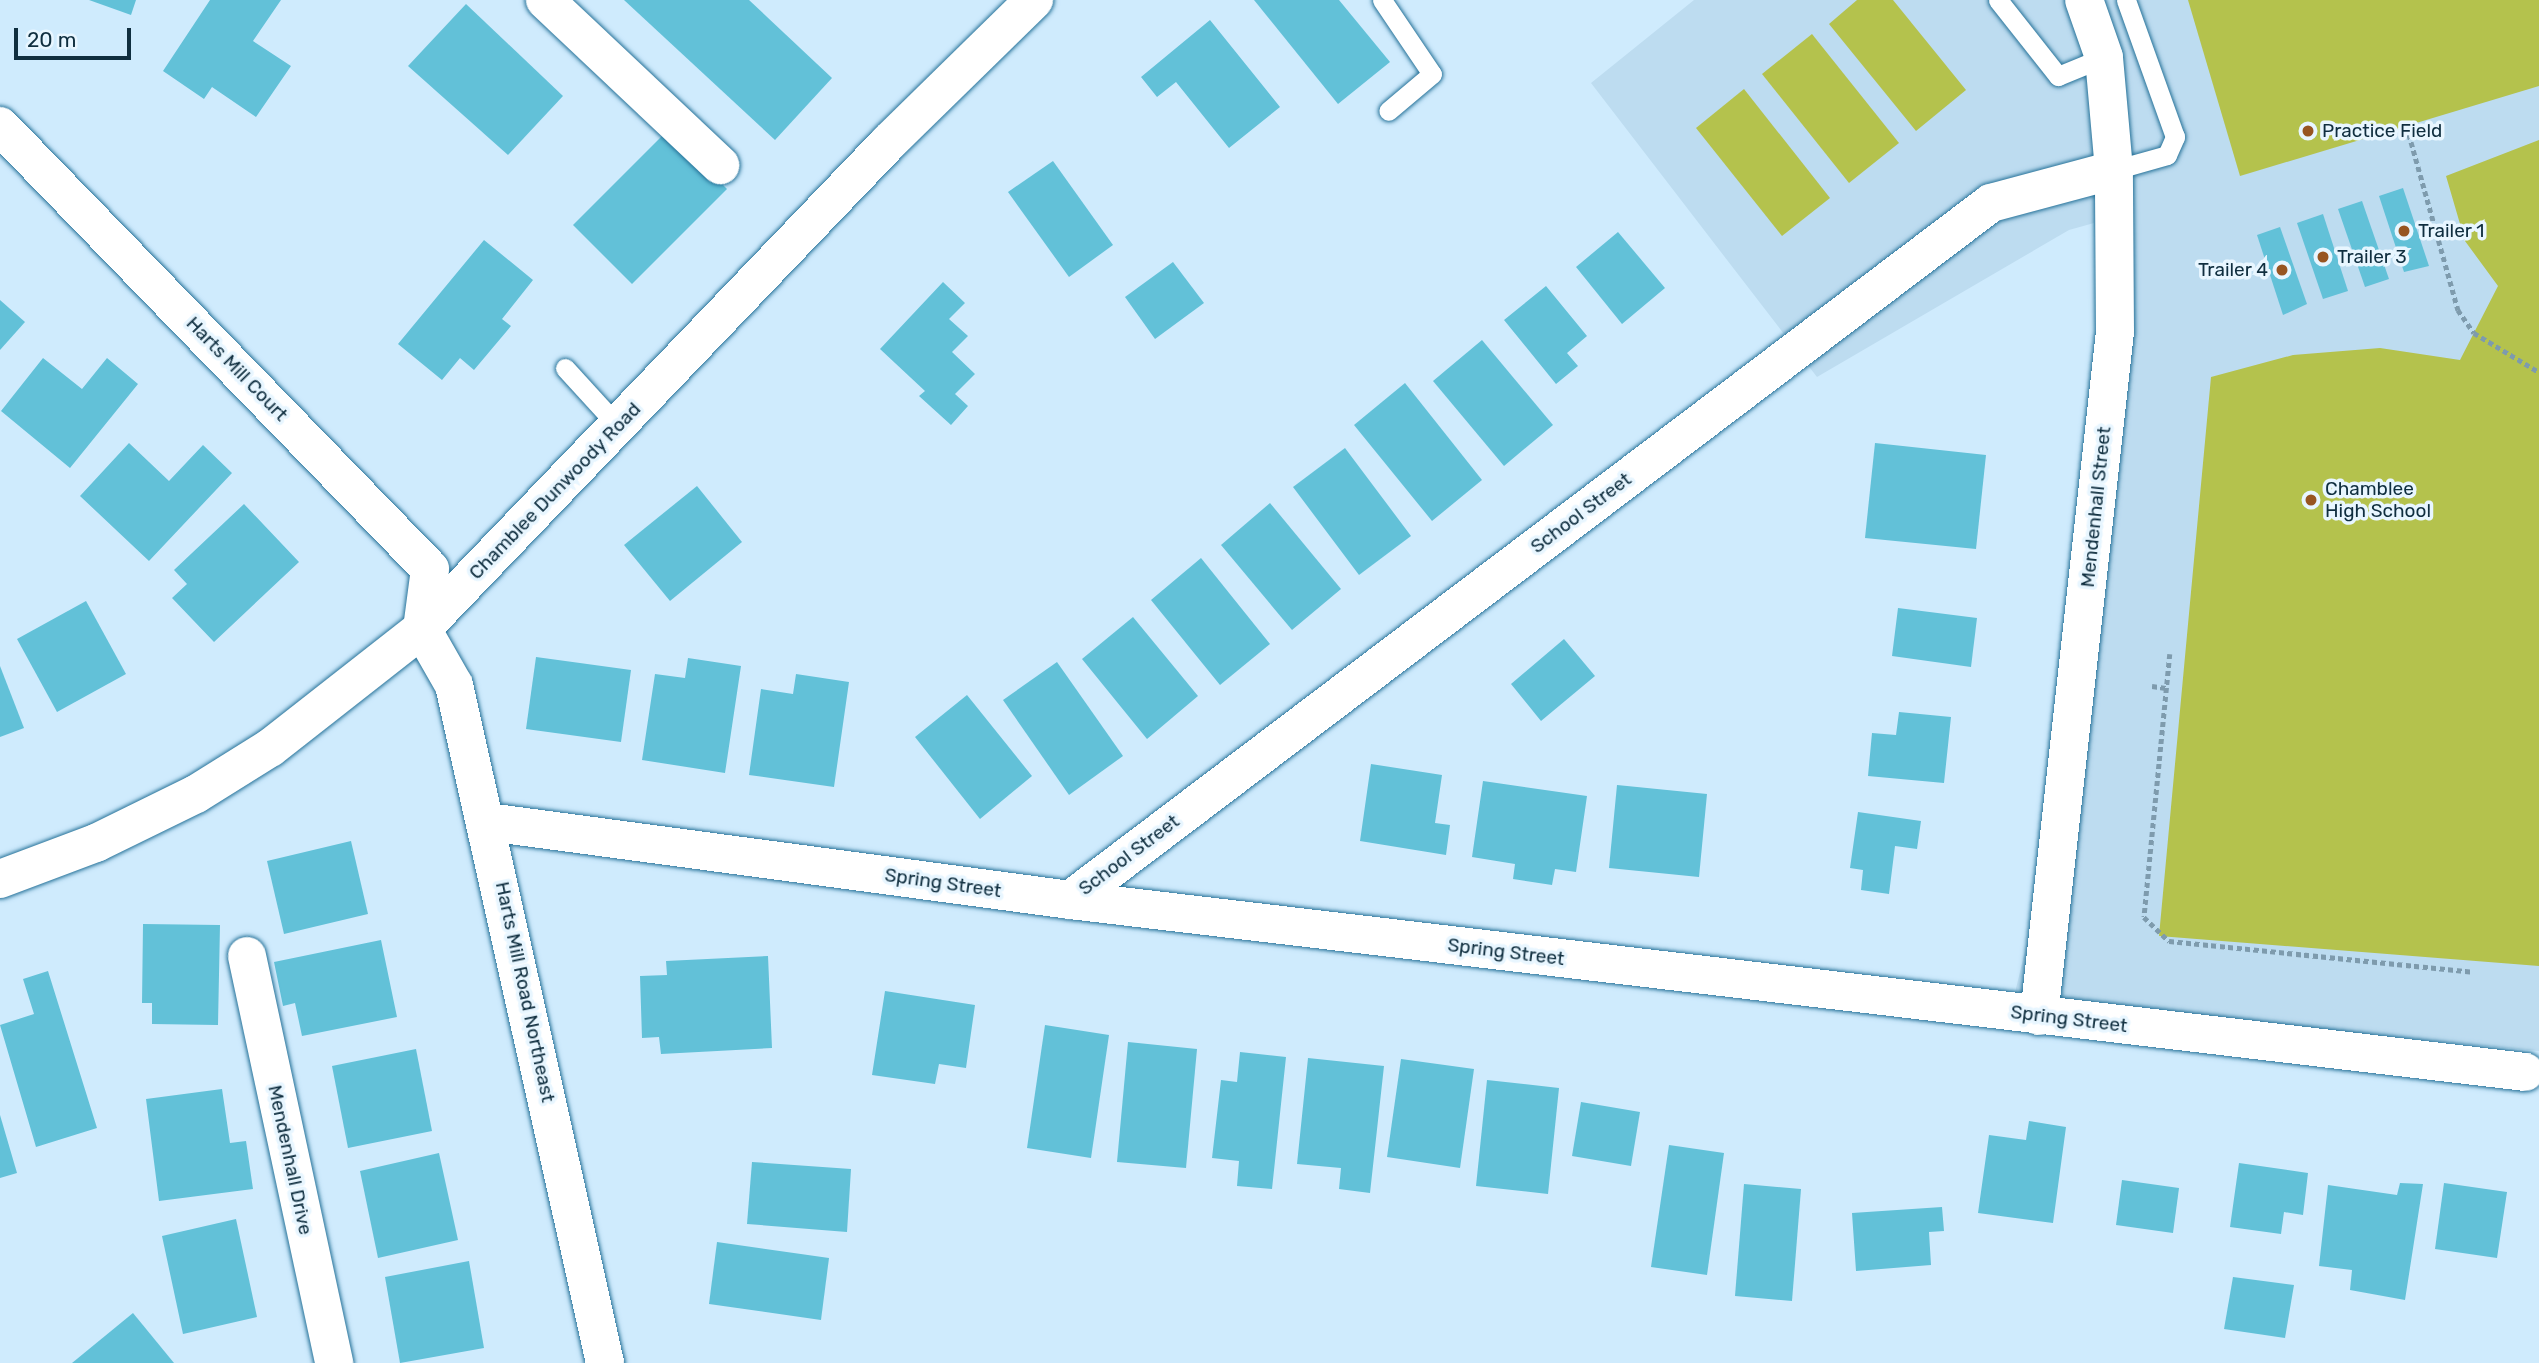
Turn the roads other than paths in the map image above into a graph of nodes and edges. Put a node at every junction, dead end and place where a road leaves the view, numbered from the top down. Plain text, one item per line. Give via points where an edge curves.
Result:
1 (545, 0) edge
2 (1034, 0) edge
3 (1382, 0) edge
4 (1998, 0) edge
5 (2084, 0) edge
6 (2126, 0) edge
7 (2104, 57) junction
8 (1388, 111) dead end
9 (0, 126) edge
10 (720, 165) dead end
11 (2114, 170) junction
12 (565, 368) dead end
13 (617, 425) junction
14 (422, 629) junction
15 (488, 822) junction
16 (0, 878) edge
17 (1070, 900) junction
18 (247, 956) dead end
19 (2039, 1016) junction
20 (2525, 1072) dead end
21 (334, 1363) edge
22 (605, 1363) edge

1 - 10 street
2 - 13 street, Chamblee Dunwoody Road via 889,142
3 - 8 lane via 1432,74
4 - 7 lane via 2058,76
5 - 7 street, Mendenhall Street
6 - 11 lane via 2175,137 2168,155
7 - 11 street, Mendenhall Street
9 - 14 street, Harts Mill Court via 430,569
11 - 17 street, School Street via 1992,202
11 - 19 street, Mendenhall Street via 2116,332
12 - 13 lane
13 - 14 street, Chamblee Dunwoody Road
14 - 15 street, Harts Mill Road Northeast via 454,685
14 - 16 street, Chamblee Dunwoody Road via 270,748 195,794 96,843
15 - 17 street, Spring Street
15 - 22 street, Harts Mill Road Northeast
17 - 19 street, Spring Street
18 - 21 street, Mendenhall Drive
19 - 20 street, Spring Street

